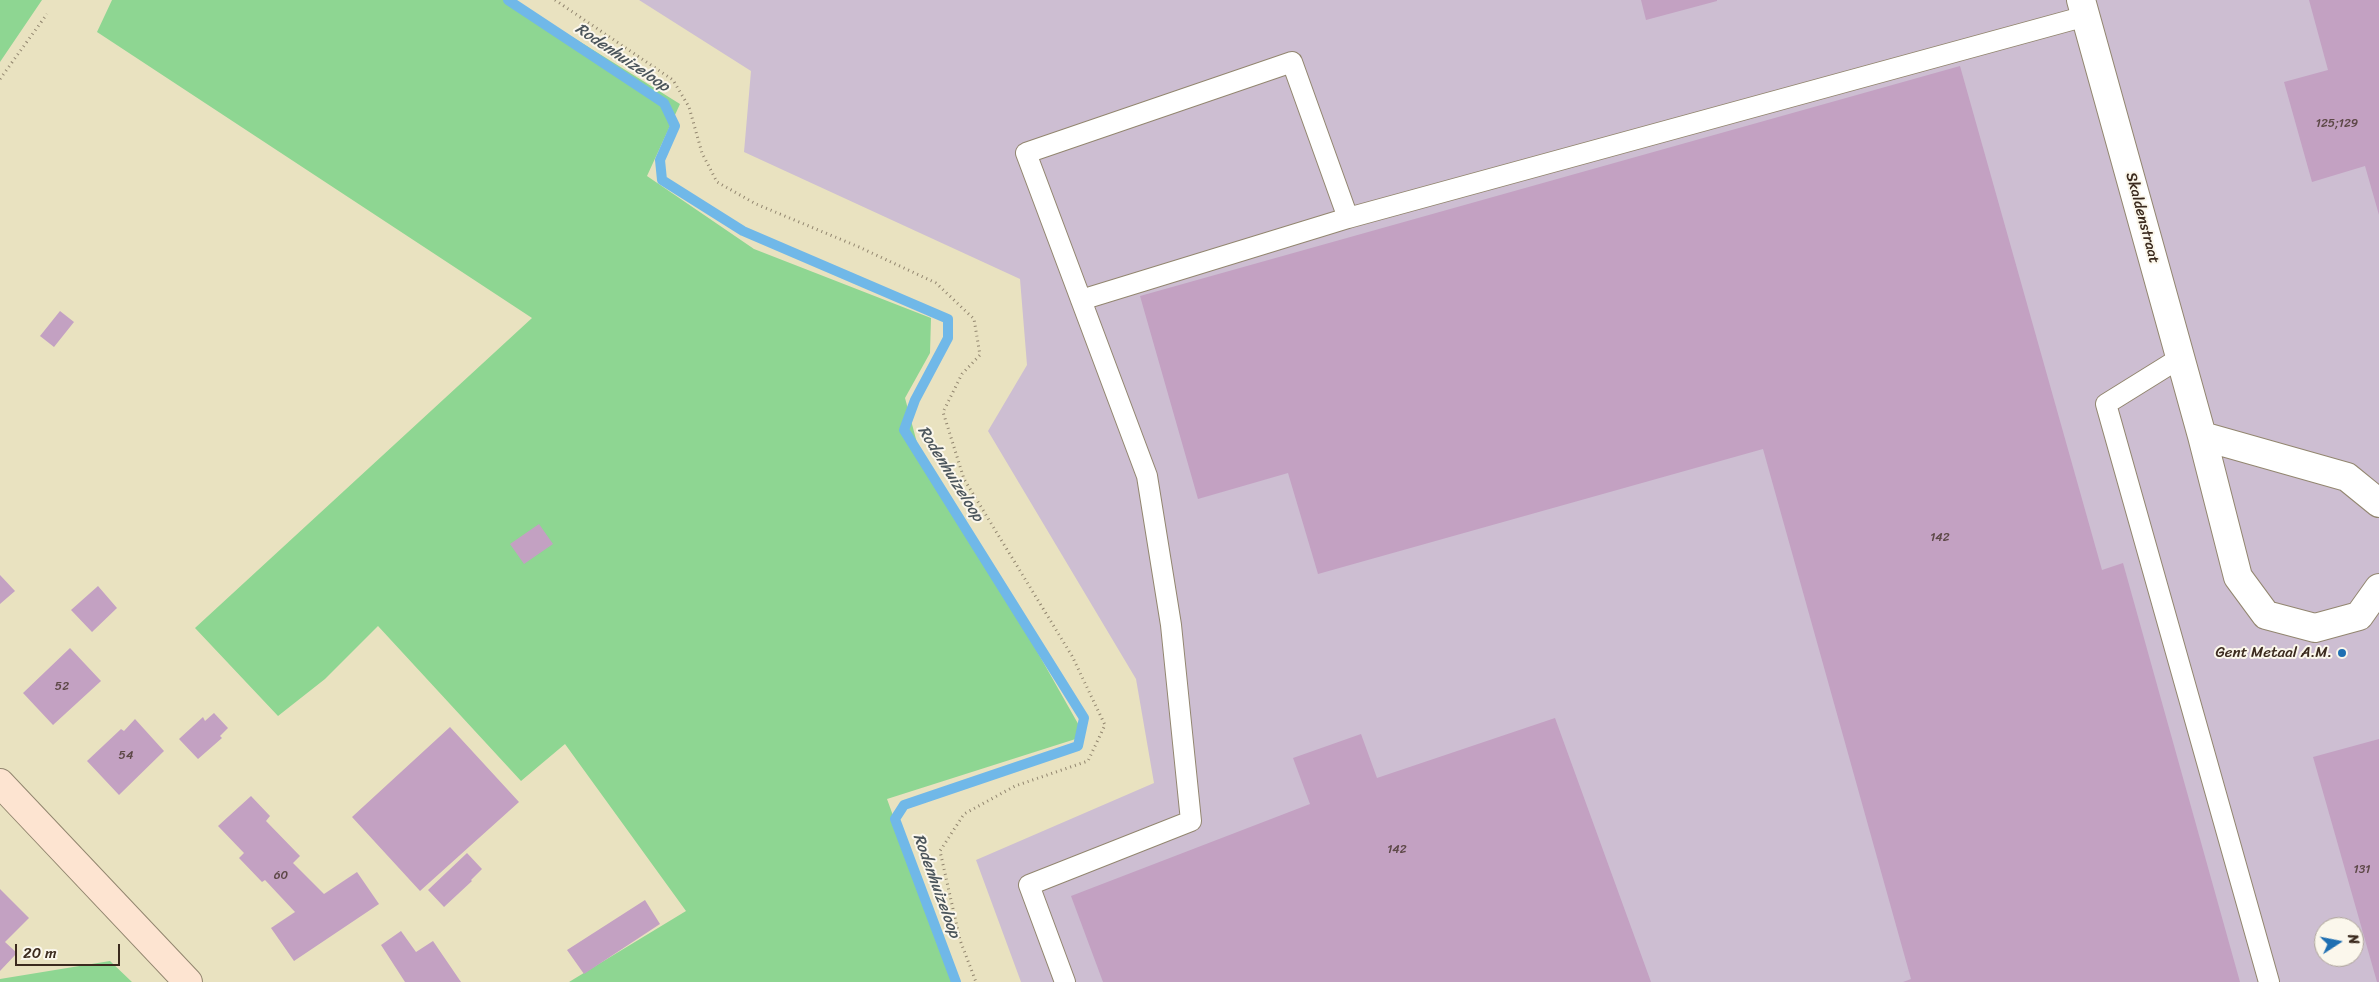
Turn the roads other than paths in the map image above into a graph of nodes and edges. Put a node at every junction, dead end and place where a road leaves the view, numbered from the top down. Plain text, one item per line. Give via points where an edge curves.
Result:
1 (2084, 8) edge
2 (1348, 218) junction
3 (1081, 300) junction
4 (2180, 358) junction
5 (2202, 436) junction
6 (2379, 503) edge
7 (2379, 588) edge
8 (0, 783) edge
9 (188, 982) edge
10 (1065, 982) edge
11 (2268, 982) edge

1 - 2 lane
1 - 4 street, Skaldenstraat
2 - 3 lane
2 - 3 lane via 1292,62 1026,153
3 - 10 lane via 1147,476 1171,625 1191,821 1029,885
4 - 5 street, Skaldenstraat
4 - 11 lane via 2106,404
5 - 6 street via 2347,477
5 - 7 street, Skaldenstraat via 2238,577 2266,615 2315,628 2358,616
8 - 9 street

